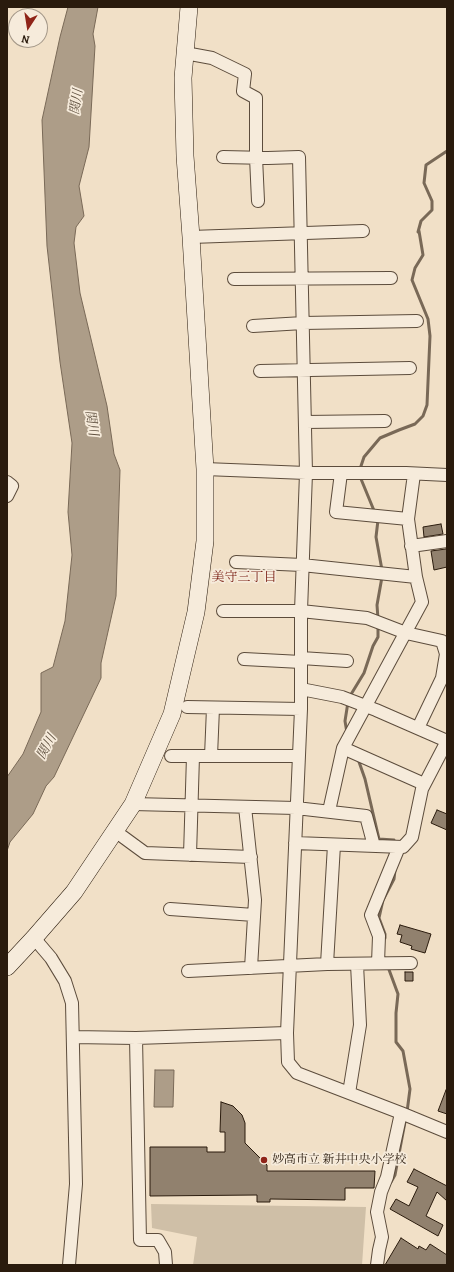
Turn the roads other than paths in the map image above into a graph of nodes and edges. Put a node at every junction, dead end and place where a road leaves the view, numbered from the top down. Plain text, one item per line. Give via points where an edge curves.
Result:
1 (189, 7) edge
2 (185, 53) junction
3 (224, 157) dead end
4 (256, 157) junction
5 (258, 201) dead end
6 (363, 231) dead end
7 (301, 232) junction
8 (191, 237) junction
9 (234, 278) dead end
10 (302, 278) junction
11 (391, 278) dead end
12 (417, 321) dead end
13 (303, 323) junction
14 (253, 326) dead end
15 (410, 368) dead end
16 (304, 370) junction
17 (260, 371) dead end
18 (385, 421) dead end
19 (305, 422) junction
20 (205, 469) junction
21 (306, 473) junction
22 (341, 473) junction
23 (414, 474) junction
24 (447, 475) edge
25 (7, 482) edge
26 (7, 496) edge
27 (408, 519) junction
28 (447, 541) edge
29 (411, 546) junction
30 (236, 562) dead end
31 (302, 565) junction
32 (416, 577) junction
33 (222, 611) dead end
34 (301, 611) junction
35 (406, 633) junction
36 (244, 659) dead end
37 (301, 660) junction
38 (347, 661) dead end
39 (301, 689) junction
40 (366, 706) junction
41 (187, 707) dead end
42 (213, 708) junction
43 (300, 709) junction
44 (418, 728) junction
45 (447, 741) edge
46 (343, 748) junction
47 (171, 756) dead end
48 (193, 756) junction
49 (211, 756) junction
50 (298, 756) junction
51 (424, 784) junction
52 (133, 804) junction
53 (190, 805) junction
54 (245, 807) junction
55 (296, 808) junction
56 (329, 811) junction
57 (115, 831) junction
58 (295, 843) junction
59 (334, 845) junction
60 (374, 846) junction
61 (399, 847) junction
62 (190, 855) junction
63 (251, 857) junction
64 (170, 909) dead end
65 (254, 915) junction
66 (34, 938) junction
67 (411, 962) dead end
68 (378, 963) junction
69 (327, 964) junction
70 (357, 964) junction
71 (290, 966) junction
72 (7, 967) edge
73 (251, 968) junction
74 (188, 971) dead end
75 (287, 1032) junction
76 (73, 1037) junction
77 (136, 1038) junction
78 (349, 1093) junction
79 (401, 1113) junction
80 (447, 1132) edge
81 (69, 1265) edge
82 (166, 1265) edge
83 (377, 1265) edge

1 - 2 street
2 - 4 street via 212,58 245,74 243,91 256,98
2 - 8 street via 185,156
3 - 4 street
4 - 5 street
4 - 7 street via 299,157
6 - 7 street
7 - 8 street
7 - 10 street
8 - 20 street
9 - 10 street
10 - 11 street
10 - 13 street
12 - 13 street
13 - 14 street
13 - 16 street
15 - 16 street
16 - 17 street
16 - 19 street
18 - 19 street
19 - 21 street
20 - 21 street
20 - 52 street via 205,541 196,612 172,714
21 - 22 street
21 - 31 street
22 - 23 street
22 - 27 street via 336,512
23 - 24 street
23 - 27 street
25 - 26 street via 12,486
27 - 29 street
28 - 29 street
29 - 32 street
30 - 31 street
31 - 32 street
31 - 34 street
32 - 35 street via 422,602
33 - 34 street
34 - 35 street via 368,618
34 - 37 street
35 - 40 street
35 - 44 street via 442,641 446,654 442,678
36 - 37 street
37 - 38 street
37 - 39 street
39 - 40 street via 342,697
39 - 43 street
40 - 44 street
40 - 46 street
41 - 42 street
42 - 43 street
42 - 49 street
43 - 50 street
44 - 45 street
45 - 51 street
46 - 51 street
46 - 56 street
47 - 48 street
48 - 49 street
48 - 53 street
49 - 50 street
50 - 55 street
51 - 61 street via 412,836 403,847
52 - 53 street
52 - 57 street
53 - 54 street
53 - 62 street
54 - 55 street
54 - 63 street
55 - 56 street
55 - 58 street
56 - 60 street via 366,816
57 - 62 street via 145,853
57 - 66 street via 74,892
58 - 59 street
58 - 71 street
59 - 60 street
59 - 69 street
60 - 61 street
61 - 68 street via 371,915 379,936
62 - 63 street
63 - 65 street via 256,900
64 - 65 street
65 - 73 street
66 - 72 street
66 - 76 street via 66,980 72,1003
67 - 68 street
68 - 70 street
69 - 70 street
69 - 71 street
70 - 78 street via 360,1025
71 - 73 street
71 - 75 street
73 - 74 street
75 - 77 street
75 - 78 street via 288,1062 297,1073
76 - 77 street
76 - 81 street via 76,1184
77 - 82 street via 140,1240 158,1240 165,1252
78 - 79 street
79 - 80 street
79 - 83 street via 377,1212 382,1237

